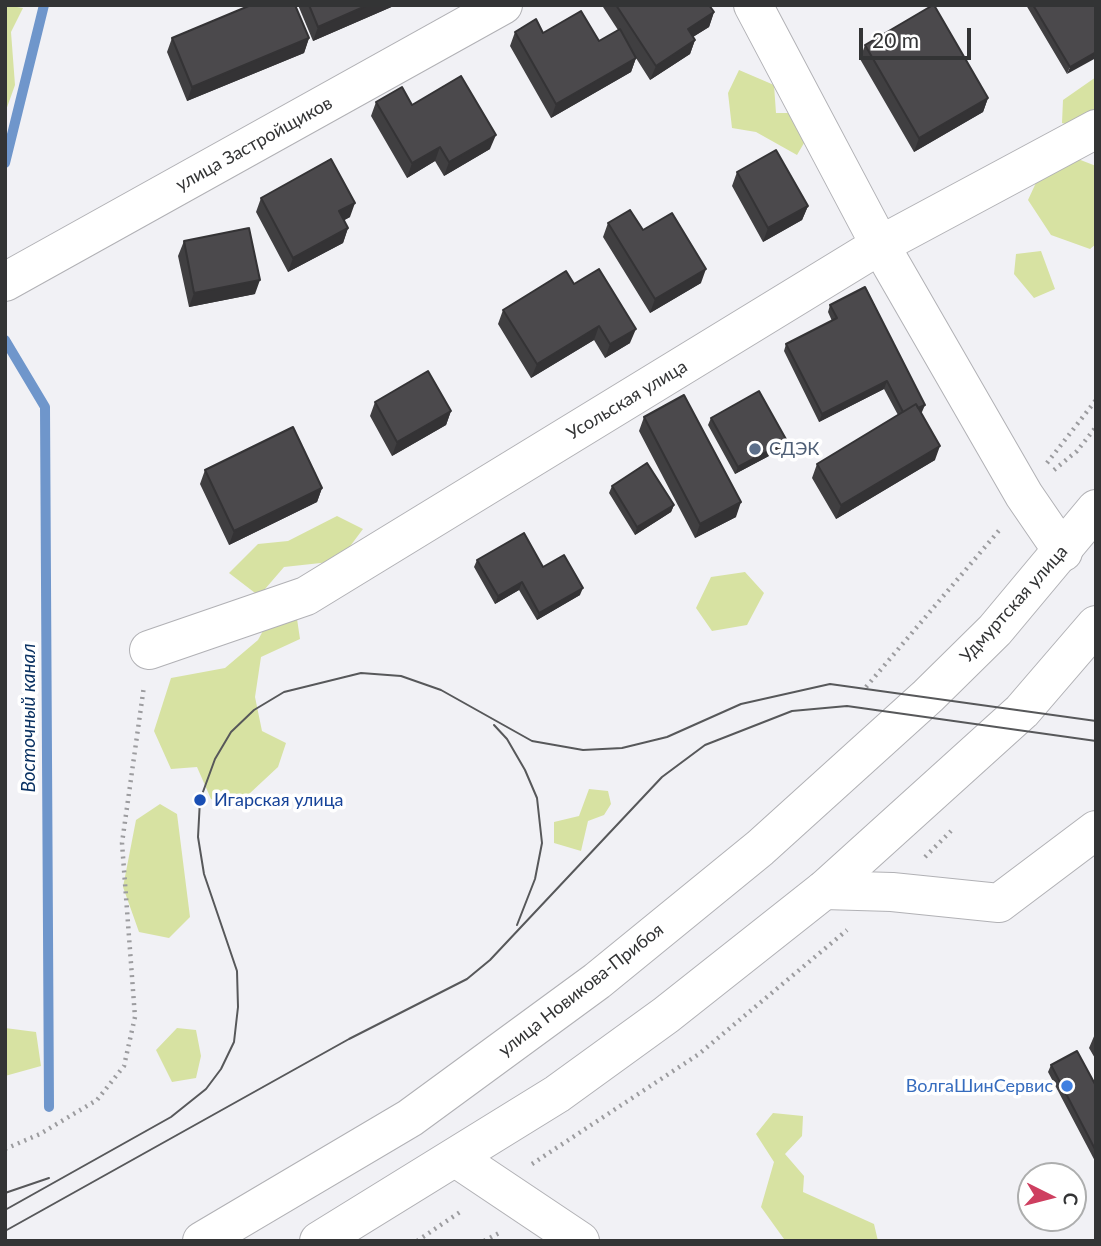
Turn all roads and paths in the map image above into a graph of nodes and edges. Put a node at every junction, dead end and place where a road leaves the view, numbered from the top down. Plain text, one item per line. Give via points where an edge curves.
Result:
1 (502, 5) edge
2 (753, 5) edge
3 (1096, 129) edge
4 (880, 245) junction
5 (5, 282) edge
6 (1096, 400) edge
7 (1096, 427) edge
8 (1024, 495) junction
9 (1096, 509) edge
10 (1063, 552) junction
11 (1096, 625) edge
12 (149, 650) joint
13 (866, 687) dead end
14 (928, 696) joint
15 (1096, 830) edge
16 (824, 890) junction
17 (5, 1149) edge
18 (456, 1158) junction
19 (202, 1241) edge
20 (320, 1241) edge
21 (579, 1241) edge

1 - 5 street, улица Застройщиков
2 - 4 street
3 - 4 street, Усольская улица
4 - 8 street
4 - 12 street, Усольская улица via 306,596
6 - 8 path
7 - 8 path via 1077,451
8 - 10 street
8 - 13 path via 992,543
9 - 10 street, Удмуртская улица
10 - 14 street, Удмуртская улица via 995,630
11 - 16 street via 1022,711
12 - 17 path via 122,843 135,1017 124,1066 97,1100
14 - 19 street, улица Новикова-Прибоя via 760,848 597,981 410,1118
15 - 16 street via 999,903
16 - 18 street via 666,1015 557,1094
18 - 20 street
18 - 21 street

